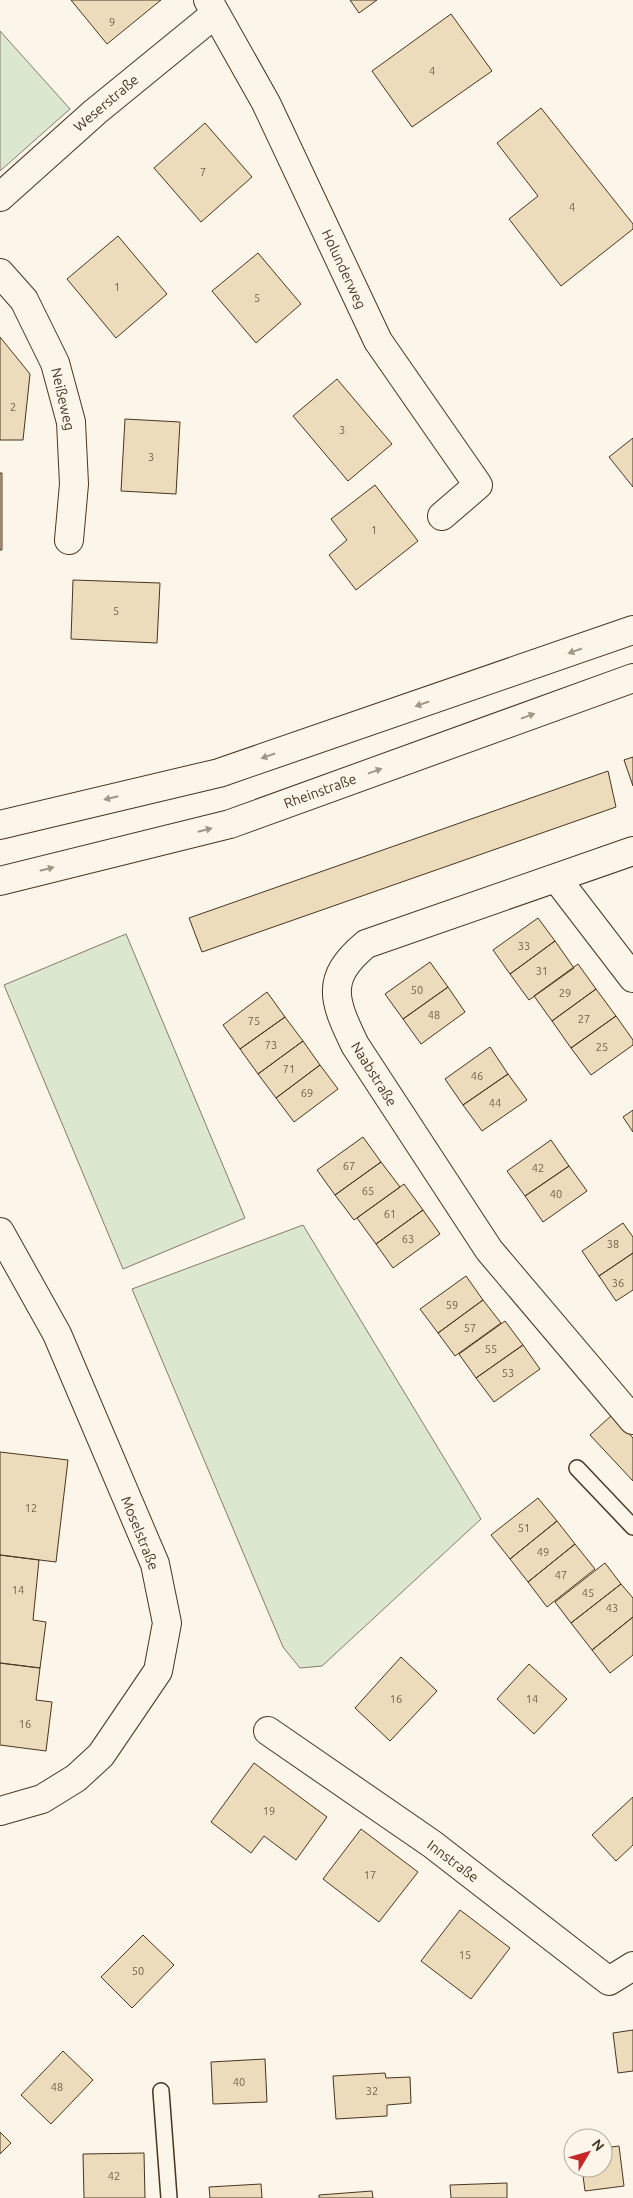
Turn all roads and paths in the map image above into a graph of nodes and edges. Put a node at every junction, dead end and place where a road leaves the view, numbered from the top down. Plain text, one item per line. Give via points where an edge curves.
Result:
1 (211, 7) edge
2 (0, 197) edge
3 (0, 273) edge
4 (442, 516) dead end
5 (69, 540) dead end
6 (633, 630) edge
7 (633, 678) edge
8 (0, 825) edge
9 (633, 851) edge
10 (557, 879) junction
11 (0, 881) edge
12 (633, 978) edge
13 (0, 1232) edge
14 (633, 1420) edge
15 (577, 1468) dead end
16 (633, 1527) edge
17 (268, 1731) dead end
18 (0, 1811) edge
19 (633, 1966) edge
20 (161, 2091) dead end
21 (169, 2198) edge

1 - 2 street, Weserstraße
1 - 4 street, Holunderweg via 266,102 378,341 478,485
3 - 5 street, Neißeweg via 24,300 55,363 71,422 74,484
6 -> 8 street via 219,773
11 -> 7 street, Rheinstraße via 230,824
9 - 10 street, Naabstraße
10 - 12 street
10 - 14 street, Naabstraße via 366,944 342,968 337,980 337,996 355,1045 490,1250
13 - 18 street, Moselstraße via 57,1334 155,1564 167,1623 158,1671 101,1755 76,1778 42,1799
15 - 16 lane
17 - 19 street, Innstraße via 432,1844 609,1981
20 - 21 lane

